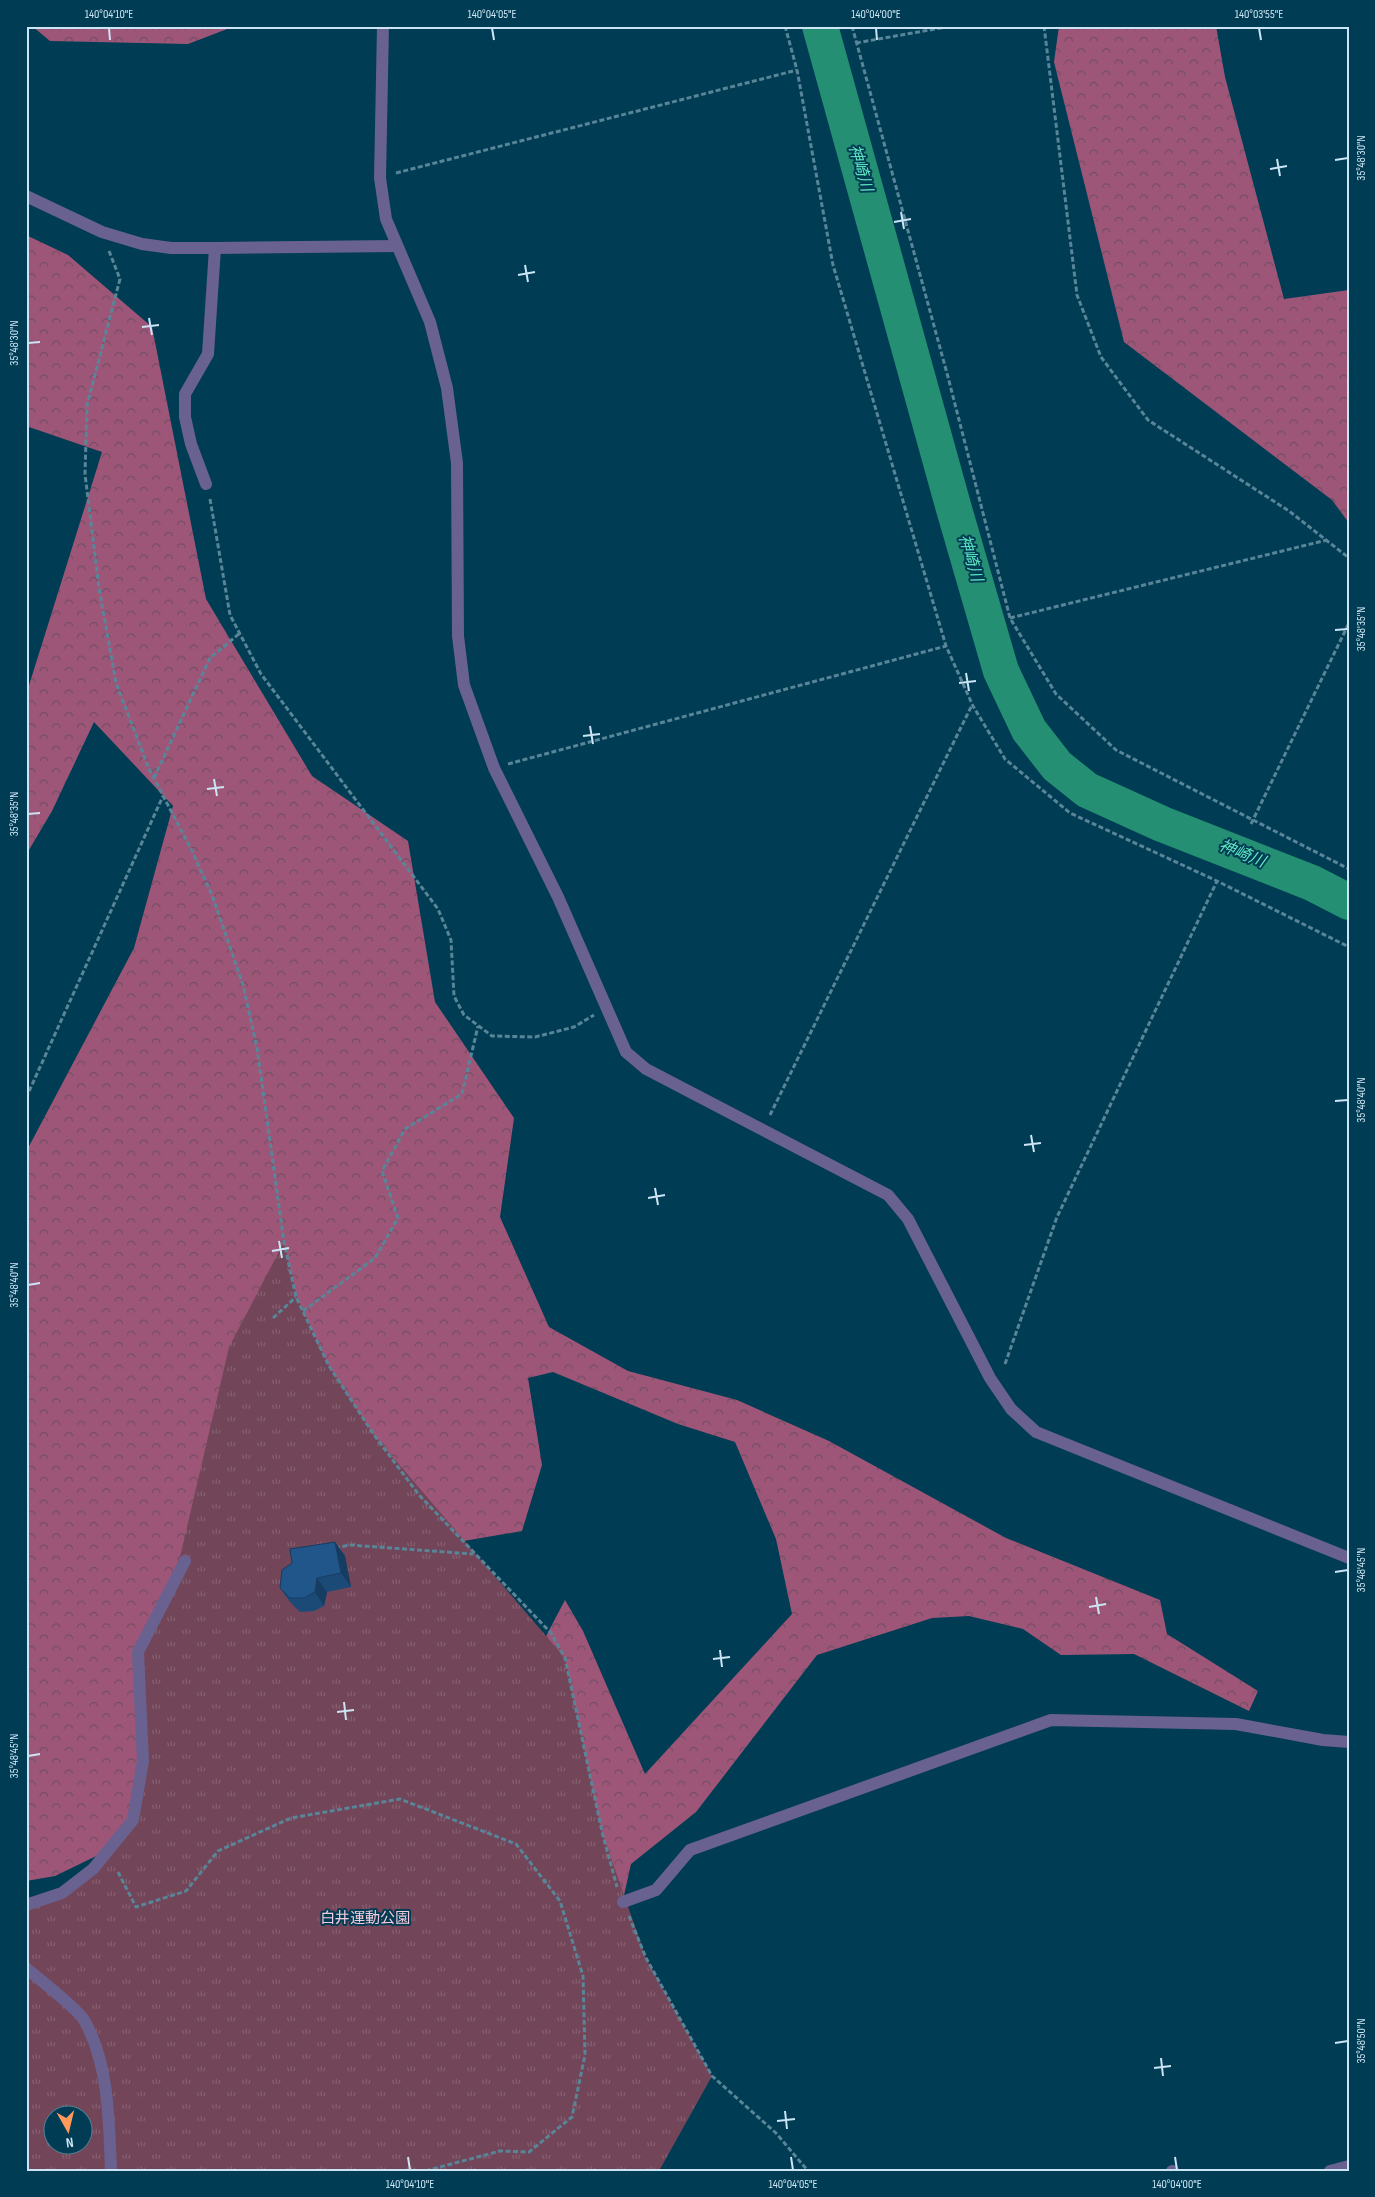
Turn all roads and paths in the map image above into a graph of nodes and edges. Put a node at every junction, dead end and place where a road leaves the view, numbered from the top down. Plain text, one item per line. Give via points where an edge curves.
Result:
1 (383, 26) edge
2 (785, 26) edge
3 (852, 26) edge
4 (952, 26) edge
5 (1044, 26) edge
6 (856, 43) junction
7 (797, 70) junction
8 (380, 178) junction
9 (26, 196) edge
10 (102, 232) junction
11 (397, 246) junction
12 (215, 248) junction
13 (206, 484) joint
14 (1328, 540) junction
15 (1349, 558) edge
16 (1010, 618) junction
17 (1349, 623) edge
18 (240, 633) junction
19 (946, 646) junction
20 (973, 706) junction
21 (494, 768) junction
22 (154, 778) junction
23 (163, 796) junction
24 (1251, 823) junction
25 (1349, 869) edge
26 (1218, 882) junction
27 (1349, 947) edge
28 (607, 1008) junction
29 (478, 1026) junction
30 (26, 1098) edge
31 (763, 1130) junction
32 (296, 1297) junction
33 (303, 1311) junction
34 (273, 1318) dead end
35 (1005, 1364) dead end
36 (334, 1549) edge
37 (474, 1554) junction
38 (1349, 1558) edge
39 (185, 1561) dead end
40 (1349, 1742) edge
41 (118, 1872) dead end
42 (623, 1902) junction
43 (26, 1904) edge
44 (26, 1968) edge
45 (110, 2156) junction
46 (1349, 2166) edge
47 (111, 2171) edge
48 (116, 2171) edge
49 (426, 2171) edge
50 (808, 2171) edge
51 (1330, 2171) edge

1 - 8 street
2 - 7 path
3 - 6 path
4 - 6 path
5 - 14 path via 1077,295 1101,357 1148,420
6 - 16 path
7 - 8 path
7 - 19 path via 833,265
8 - 11 street via 386,219
9 - 10 street
10 - 12 street via 142,244
10 - 22 path via 120,279 87,405 85,474 99,588 116,683
11 - 12 street
11 - 21 street via 430,322 447,388 457,463 458,636 464,685
12 - 13 street via 208,354 185,394 185,417 191,444
13 - 18 path via 215,517 230,615
14 - 15 path
14 - 16 path
16 - 24 path via 1056,694 1116,750
17 - 24 path
18 - 22 path via 210,658
18 - 29 path via 261,674 438,909 451,940 454,996 464,1015
19 - 20 path
19 - 21 path
20 - 26 path via 1005,759 1070,813
20 - 31 path
21 - 28 street via 558,897
22 - 23 path
23 - 30 path
23 - 32 path via 212,895 243,985 257,1048 284,1242
24 - 25 path
26 - 27 path
26 - 35 path via 1057,1217
28 - 29 path via 574,1026 535,1037 492,1036
28 - 31 street via 626,1052 646,1069
29 - 33 path via 462,1094 405,1129 382,1172 398,1218 375,1258
31 - 38 street via 888,1195 908,1219 990,1378 1011,1409 1036,1432
32 - 33 path
32 - 34 path
33 - 37 path via 329,1366 374,1435 419,1495
36 - 37 path via 350,1545
37 - 42 path via 551,1633 564,1658 602,1832
39 - 43 street via 138,1652 143,1761 133,1820 93,1869 62,1893
40 - 42 street via 1236,1724 1051,1720 690,1850 656,1890
41 - 49 path via 136,1907 186,1891 218,1851 291,1818 400,1799 516,1844 560,1901 583,1976 585,2055 572,2117 529,2152 500,2151
42 - 50 path via 646,1958 712,2076 776,2133
44 - 45 street via 83,2018 99,2055 109,2121
45 - 47 street
45 - 48 street
46 - 51 street

